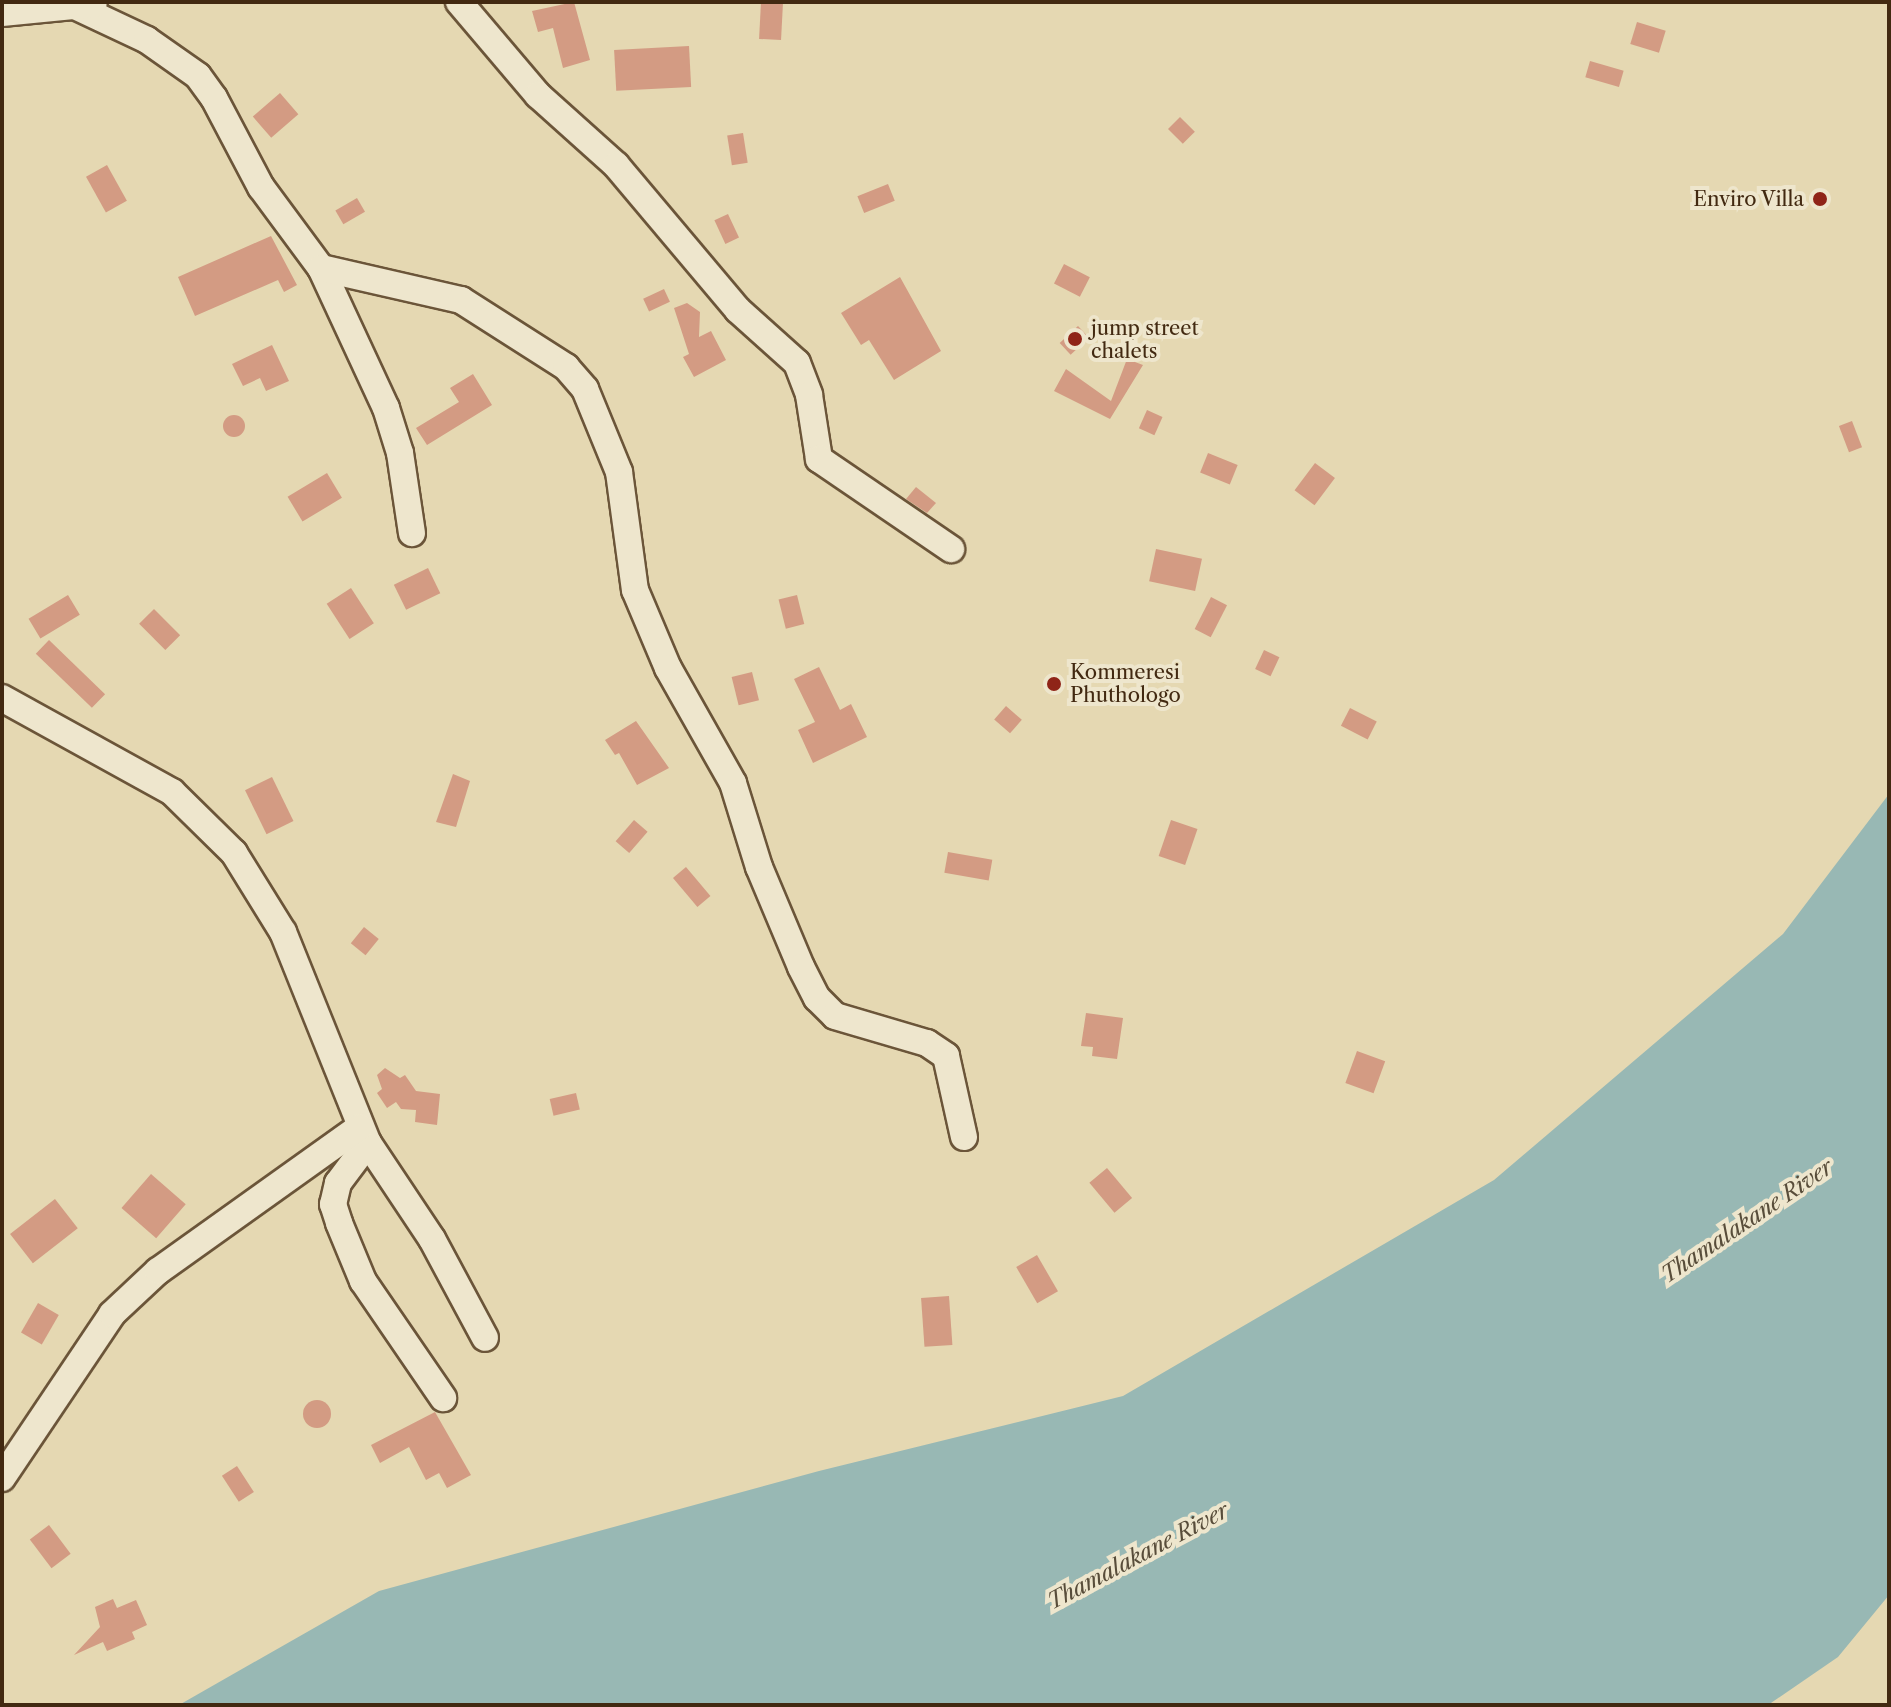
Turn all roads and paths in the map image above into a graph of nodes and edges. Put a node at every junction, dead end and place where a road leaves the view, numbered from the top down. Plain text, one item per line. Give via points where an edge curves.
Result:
1 (104, 2) edge
2 (459, 2) edge
3 (77, 7) junction
4 (2, 13) edge
5 (321, 268) junction
6 (412, 533) dead end
7 (951, 549) dead end
8 (2, 698) edge
9 (364, 1135) junction
10 (964, 1137) dead end
11 (485, 1338) dead end
12 (443, 1398) dead end
13 (2, 1478) edge

1 - 3 street
2 - 7 street via 538,95 616,165 738,310 797,363 809,395 819,459
3 - 4 street
3 - 5 street via 147,40 198,76 283,222
5 - 6 street via 386,408 400,453
5 - 10 street via 461,300 566,367 585,389 619,472 635,590 668,668 733,783 759,867 801,967 817,998 835,1016 927,1043 946,1056
8 - 9 street via 172,792 234,853 283,932
9 - 11 street via 432,1239
9 - 12 street via 333,1204 363,1281
9 - 13 street via 158,1271 112,1314

